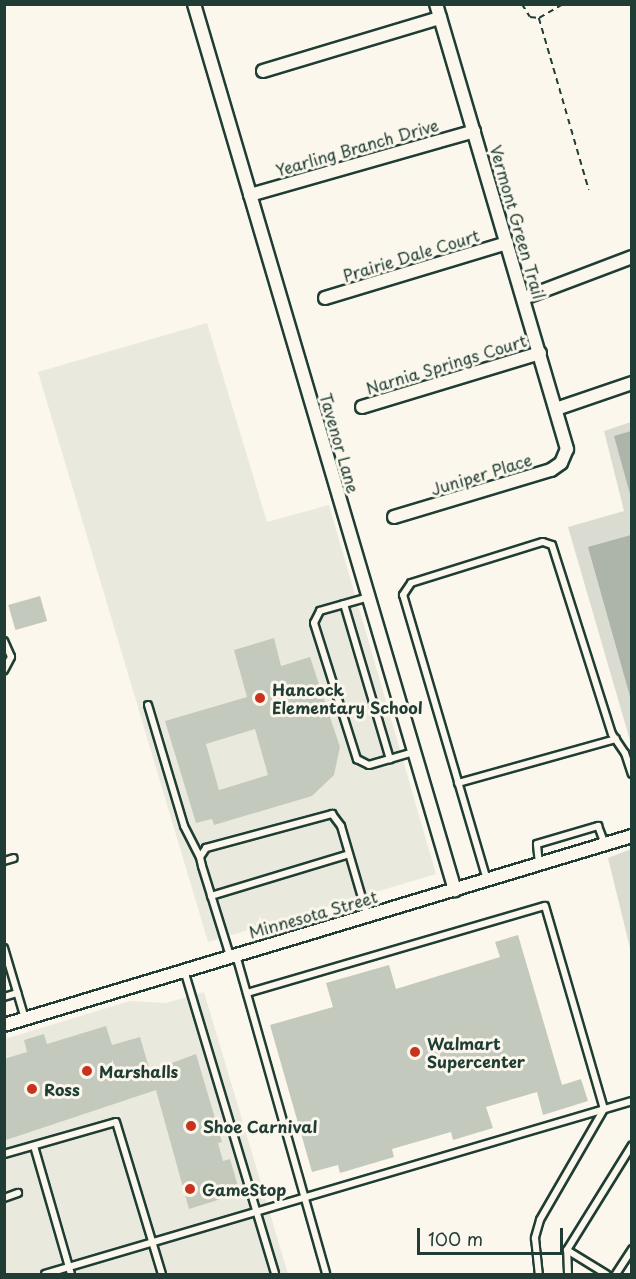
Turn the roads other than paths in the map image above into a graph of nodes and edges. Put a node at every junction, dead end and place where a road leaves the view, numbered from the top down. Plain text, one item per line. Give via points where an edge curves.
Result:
1 (194, 4) edge
2 (436, 4) edge
3 (440, 18) junction
4 (263, 71) dead end
5 (474, 131) junction
6 (250, 195) junction
7 (507, 243) junction
8 (632, 257) edge
9 (325, 298) dead end
10 (524, 298) junction
11 (540, 353) junction
12 (632, 383) edge
13 (362, 407) dead end
14 (556, 409) junction
15 (567, 449) joint
16 (394, 517) dead end
17 (369, 597) junction
18 (344, 604) junction
19 (4, 641) edge
20 (4, 670) edge
21 (148, 705) dead end
22 (616, 739) junction
23 (415, 752) junction
24 (390, 759) junction
25 (632, 774) edge
26 (458, 783) junction
27 (632, 836) edge
28 (605, 845) junction
29 (349, 854) junction
30 (200, 857) junction
31 (14, 858) dead end
32 (4, 861) edge
33 (539, 865) junction
34 (487, 880) junction
35 (456, 890) junction
36 (211, 896) junction
37 (367, 916) junction
38 (4, 948) edge
39 (233, 955) junction
40 (184, 970) junction
41 (17, 993) junction
42 (248, 993) junction
43 (4, 996) edge
44 (25, 1018) junction
45 (4, 1025) edge
46 (632, 1101) edge
47 (604, 1109) junction
48 (632, 1145) edge
49 (34, 1146) junction
50 (4, 1154) edge
51 (18, 1193) dead end
52 (4, 1198) edge
53 (303, 1199) junction
54 (256, 1212) junction
55 (152, 1242) junction
56 (632, 1249) edge
57 (567, 1250) junction
58 (69, 1267) junction
59 (45, 1275) edge
60 (71, 1275) edge
61 (162, 1275) edge
62 (275, 1275) edge
63 (326, 1275) edge
64 (539, 1275) edge
65 (568, 1275) edge
66 (606, 1275) edge
67 (616, 1275) edge

1 - 6 street, Tavenor Lane
2 - 3 street, Vermont Green Trail
3 - 4 street
3 - 5 street, Vermont Green Trail
5 - 6 street, Yearling Branch Drive
5 - 7 street, Vermont Green Trail
6 - 17 street, Tavenor Lane
7 - 9 street, Prairie Dale Court
7 - 10 street, Vermont Green Trail
8 - 10 street
10 - 11 street, Vermont Green Trail
11 - 13 street, Narnia Springs Court
11 - 14 street, Vermont Green Trail
12 - 14 street
14 - 15 street, Vermont Green Trail
15 - 16 street, Juniper Place via 561,463 550,470
17 - 18 lane
17 - 23 street, Tavenor Lane
18 - 24 lane
18 - 24 lane via 316,614 314,623 354,754 364,765
19 - 20 lane via 11,657
21 - 30 lane via 184,826
22 - 25 lane
22 - 26 lane
22 - 26 lane via 559,562 552,545 543,542 411,583 403,595
23 - 24 lane
23 - 35 street, Tavenor Lane
26 - 34 lane
27 - 28 street, Minnesota Street
28 - 33 street, Minnesota Street
28 - 33 lane via 594,827 537,844
29 - 30 lane via 338,819 326,813 206,848
29 - 36 lane
29 - 37 lane
30 - 36 lane
31 - 32 lane
33 - 34 street, Minnesota Street
34 - 35 street, Minnesota Street
35 - 37 street, Minnesota Street
36 - 39 lane
37 - 39 street, Minnesota Street
38 - 41 lane
39 - 40 street, Minnesota Street
39 - 42 lane
40 - 44 street, Minnesota Street
40 - 54 lane
41 - 43 lane
41 - 44 lane
42 - 47 lane via 545,906
42 - 53 lane
44 - 45 street, Minnesota Street
46 - 47 lane
47 - 53 lane
47 - 64 lane via 540,1220 534,1238
48 - 57 lane
49 - 50 lane
49 - 55 lane via 116,1122
49 - 58 lane
51 - 52 lane
53 - 54 lane
53 - 63 lane
54 - 55 lane
54 - 62 lane
55 - 58 lane
55 - 61 lane
56 - 67 lane
57 - 65 lane
57 - 66 lane
58 - 59 lane
58 - 60 lane

